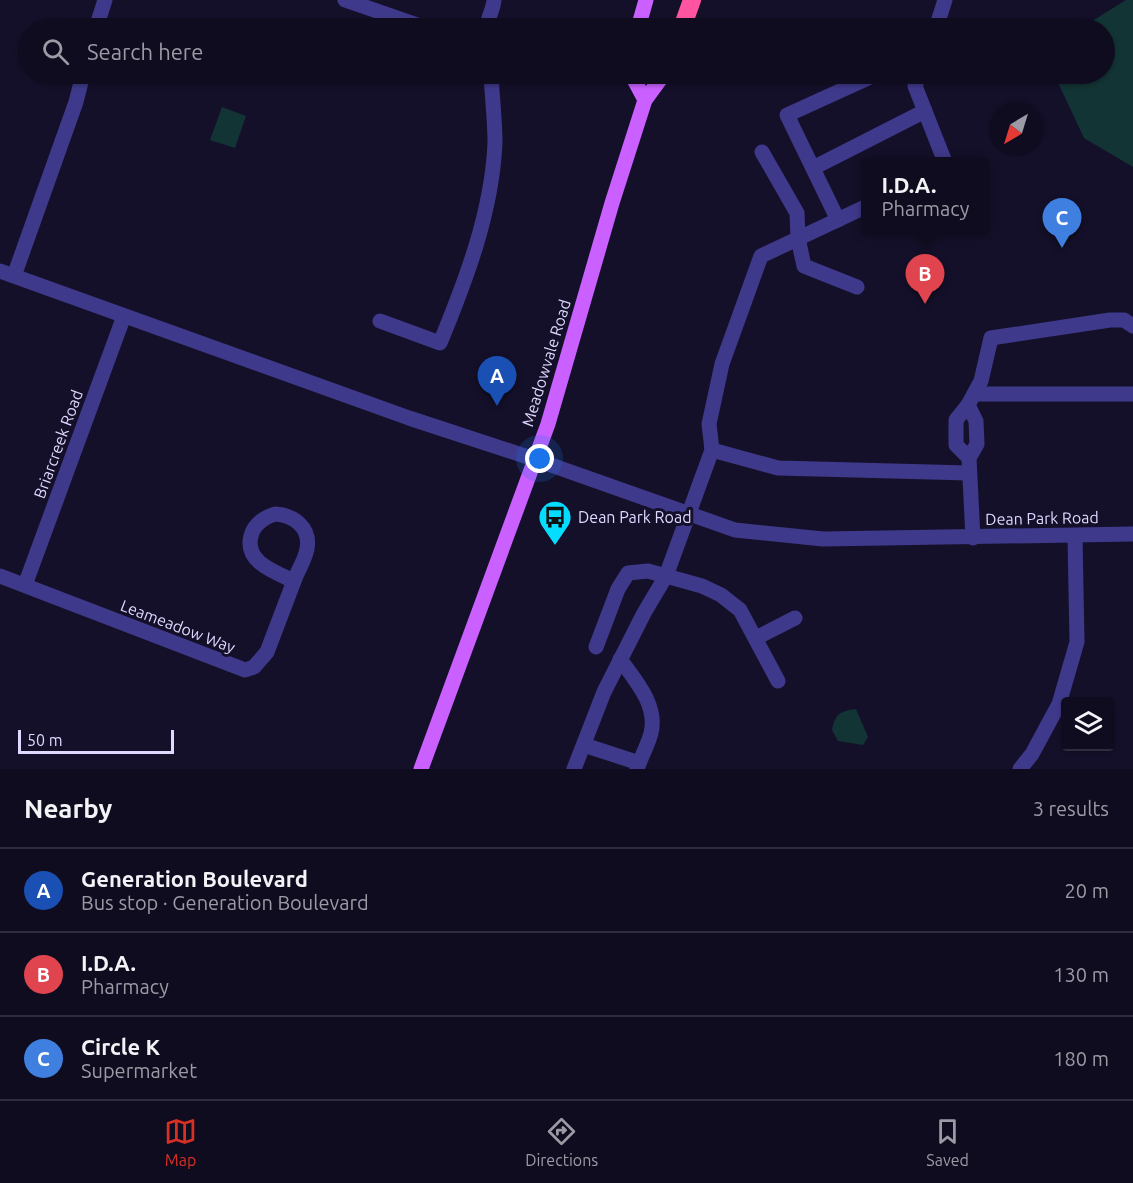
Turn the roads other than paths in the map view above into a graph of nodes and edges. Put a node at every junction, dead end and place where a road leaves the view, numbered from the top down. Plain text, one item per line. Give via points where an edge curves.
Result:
1 (105, 0) edge
2 (345, 0) edge
3 (494, 0) edge
4 (646, 0) edge
5 (686, 0) edge
6 (692, 0) edge
7 (942, 2) edge
8 (99, 18) edge
9 (397, 18) edge
10 (488, 18) edge
11 (641, 18) edge
12 (682, 18) edge
13 (684, 18) edge
14 (938, 18) edge
15 (80, 84) edge
16 (492, 84) edge
17 (636, 84) edge
18 (657, 84) edge
19 (855, 84) edge
20 (916, 84) edge
21 (645, 100) junction
22 (925, 111) junction
23 (762, 152) dead end
24 (943, 157) edge
25 (813, 168) junction
26 (861, 209) edge
27 (838, 220) junction
28 (798, 238) junction
29 (7, 273) edge
30 (857, 287) dead end
31 (124, 316) junction
32 (380, 321) dead end
33 (1133, 326) edge
34 (1133, 394) edge
35 (971, 400) junction
36 (712, 450) junction
37 (534, 459) junction
38 (969, 465) junction
39 (688, 513) junction
40 (1133, 534) edge
41 (1075, 536) junction
42 (973, 538) junction
43 (0, 576) edge
44 (666, 576) junction
45 (294, 581) junction
46 (26, 585) junction
47 (795, 618) dead end
48 (756, 638) junction
49 (596, 647) dead end
50 (620, 659) junction
51 (778, 681) dead end
52 (584, 745) junction
53 (638, 766) edge
54 (422, 769) edge
55 (574, 769) edge
56 (1020, 769) edge

1 - 8 street
2 - 9 street
3 - 10 street
4 - 11 main road
5 - 12 main road
6 - 13 highway
7 - 14 street
15 - 29 street
16 - 32 street via 495,144 487,198 467,271 440,343
17 - 21 main road
18 - 21 main road, Meadowvale Road
19 - 25 street via 787,115
20 - 22 street
21 - 37 main road, Meadowvale Road via 548,424
22 - 24 street
22 - 25 street
23 - 28 street via 797,213
25 - 27 street
26 - 27 street
27 - 28 street
28 - 30 street via 804,266
28 - 36 street via 762,256 722,364 709,424
29 - 31 street, Dean Park Road
31 - 37 street, Dean Park Road
31 - 46 street, Briarcreek Road
33 - 35 street via 1124,320 1110,320 991,339 981,381
34 - 35 street
35 - 38 street via 956,420 956,445
36 - 38 street via 778,468
36 - 39 street
37 - 39 street, Dean Park Road
37 - 54 main road, Meadowvale Road
38 - 42 street
39 - 42 street, Dean Park Road via 735,531 777,536
39 - 44 street
40 - 41 street, Dean Park Road
41 - 42 street, Dean Park Road
41 - 56 street via 1077,642 1059,704
43 - 46 street, Leameadow Way
44 - 48 street via 721,595 740,610
44 - 49 street via 648,571 628,573 618,588
44 - 50 street
45 - 45 street, Leameadow Way via 307,551 306,533 294,518 275,514 251,532 250,552 266,567
45 - 46 street, Leameadow Way via 267,652 254,667 245,670
47 - 48 street
48 - 51 street
50 - 52 street
50 - 53 street via 651,711 651,731
52 - 53 street
52 - 55 street

